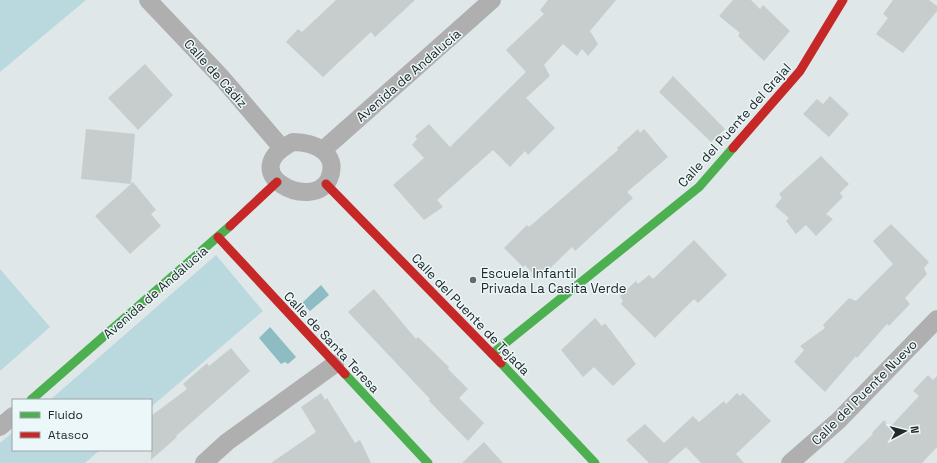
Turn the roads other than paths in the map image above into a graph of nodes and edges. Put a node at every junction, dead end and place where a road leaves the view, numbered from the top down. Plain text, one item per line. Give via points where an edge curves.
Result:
1 (148, 0) edge
2 (492, 0) edge
3 (843, 0) edge
4 (282, 148) junction
5 (323, 150) junction
6 (277, 182) junction
7 (326, 184) junction
8 (218, 238) junction
9 (937, 320) edge
10 (492, 354) junction
11 (335, 364) junction
12 (32, 399) edge
13 (12, 417) edge
14 (0, 427) edge
15 (204, 463) edge
16 (428, 463) edge
17 (595, 463) edge
18 (790, 463) edge

1 - 4 street, Calle de Cádiz via 222,78
2 - 5 street, Avenida de Andalucía
3 - 10 street, Calle del Puente del Grajal via 800,71 700,187
4 - 5 street via 292,142 303,142
4 - 6 street via 270,164
5 - 7 street via 332,163
6 - 7 street via 301,192 314,192
6 - 8 street, Avenida de Andalucía
7 - 10 street, Calle del Puente de Tejada
8 - 11 street, Calle de Santa Teresa
8 - 12 street, Avenida de Andalucía
9 - 18 street, Calle del Puente Nuevo via 838,421
10 - 17 street, Calle del Puente de Tejada
11 - 15 street via 227,442
11 - 16 street, Calle de Santa Teresa
13 - 14 street

